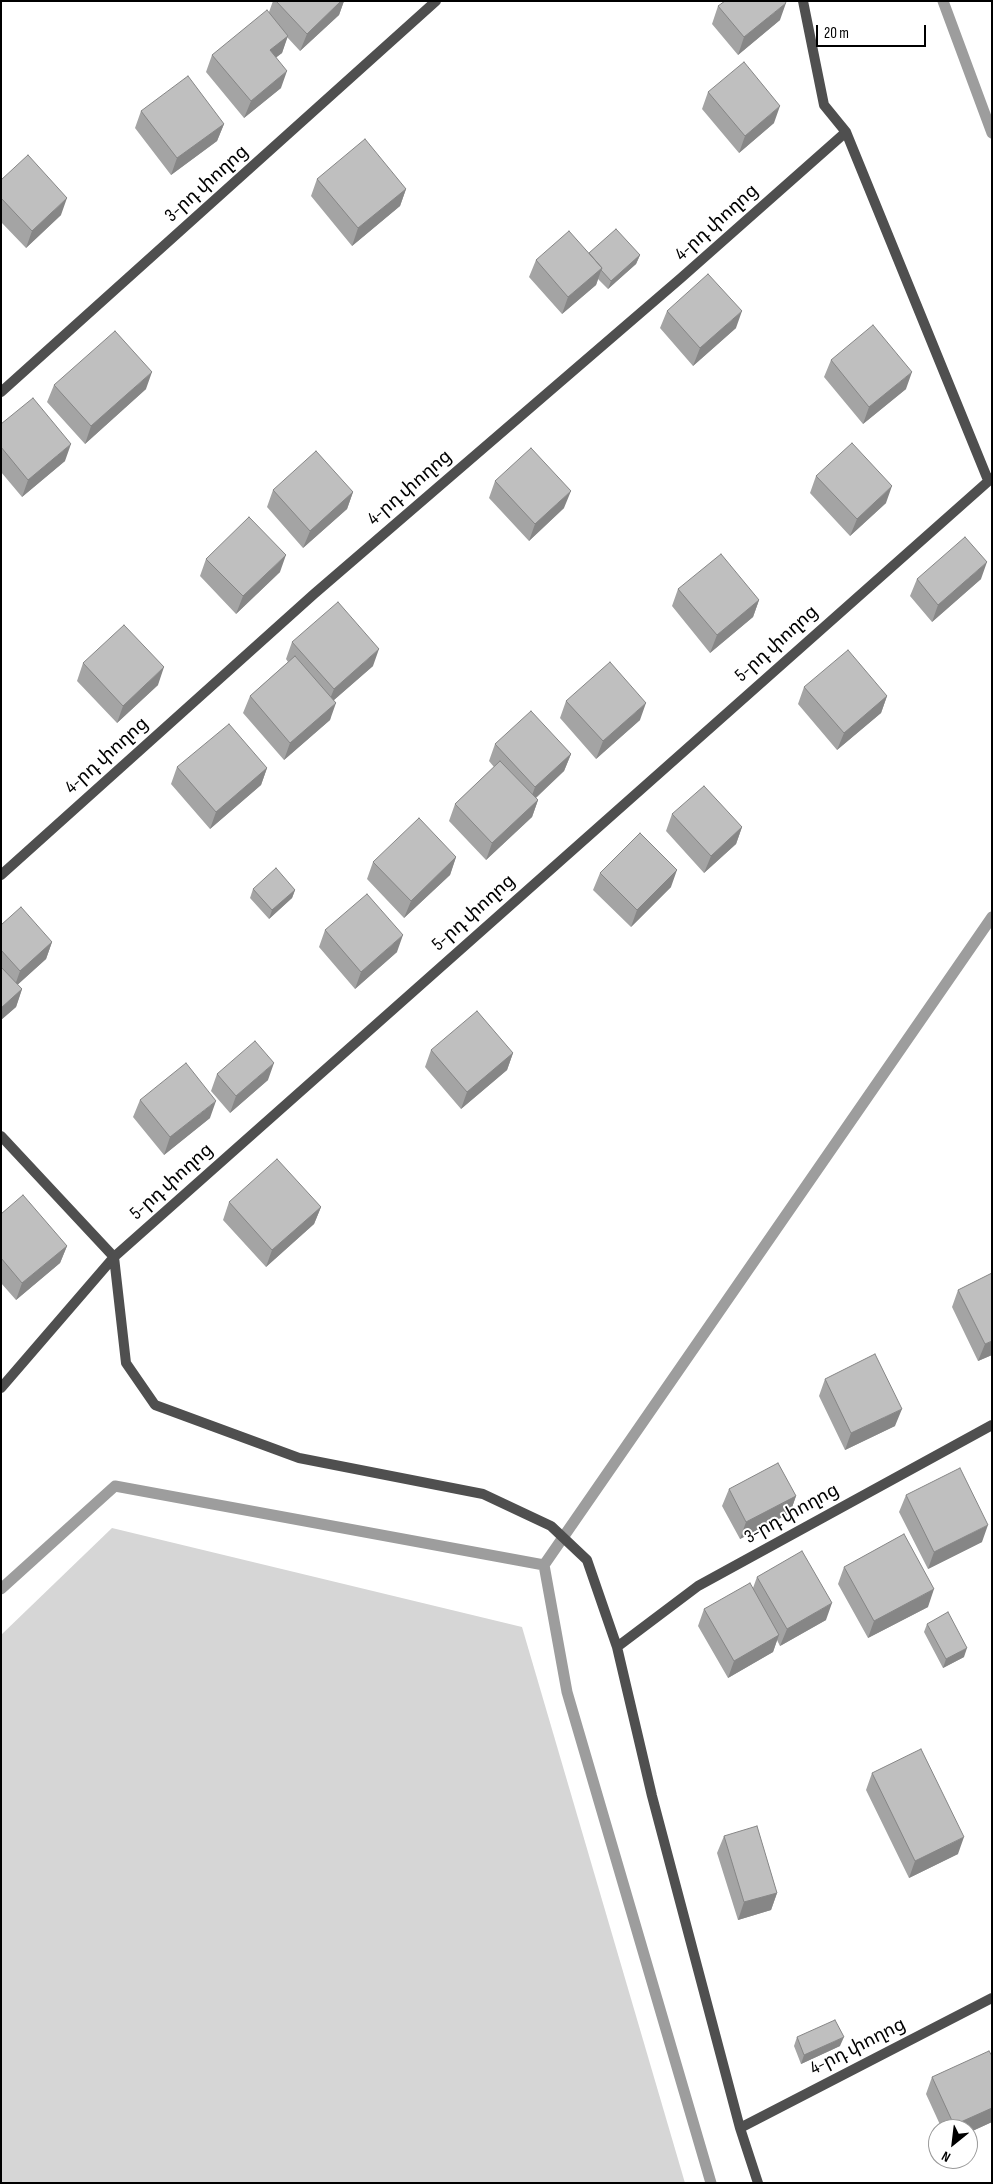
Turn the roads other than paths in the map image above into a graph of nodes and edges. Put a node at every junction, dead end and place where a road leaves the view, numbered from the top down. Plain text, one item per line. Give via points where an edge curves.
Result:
1 (436, 1) edge
2 (803, 1) edge
3 (846, 132) junction
4 (1, 392) edge
5 (990, 479) edge
6 (1, 875) edge
7 (1, 1136) edge
8 (114, 1257) junction
9 (1, 1388) edge
10 (992, 1425) edge
11 (617, 1647) junction
12 (992, 1998) edge
13 (740, 2128) junction
14 (758, 2183) edge

1 - 4 street, 3-րդ փողոց
2 - 3 street via 824,105
3 - 5 street
3 - 6 street, 4-րդ փողոց via 314,594
5 - 8 street, 5-րդ փողոց
7 - 8 street
8 - 9 street, 5-րդ փողոց
8 - 11 street via 126,1363 155,1406 299,1458 483,1494 551,1526 587,1560
10 - 11 street, 3-րդ փողոց via 698,1586
11 - 13 street via 652,1796
12 - 13 street, 4-րդ փողոց
13 - 14 street

